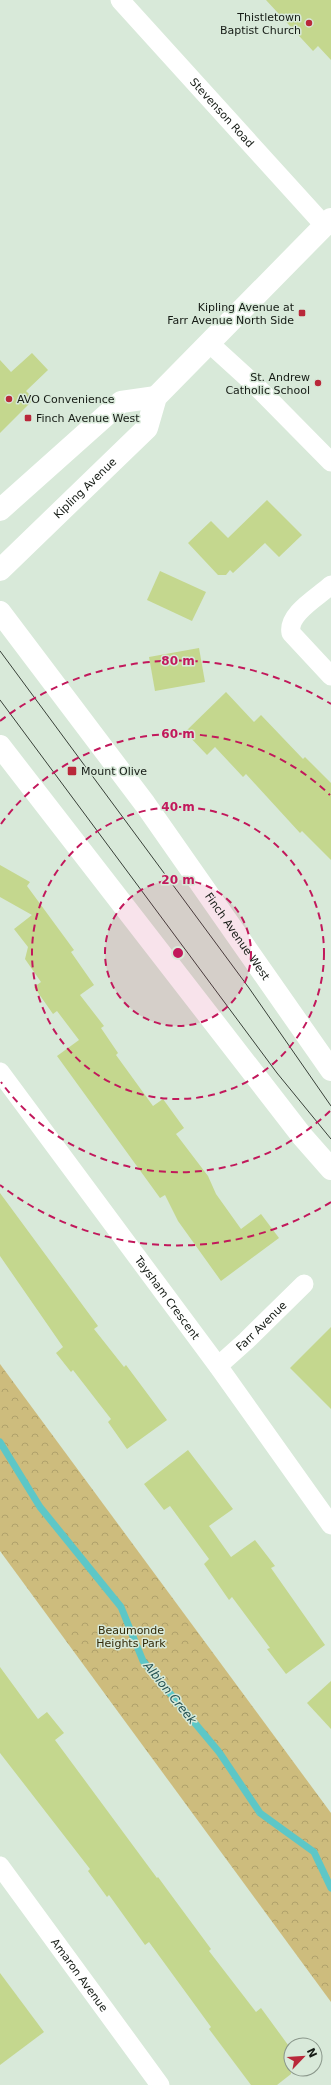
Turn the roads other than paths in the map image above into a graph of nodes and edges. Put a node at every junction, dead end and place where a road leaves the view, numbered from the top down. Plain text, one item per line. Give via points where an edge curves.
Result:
1 (120, 0) edge
2 (328, 222) edge
3 (209, 343) junction
4 (156, 397) junction
5 (331, 462) edge
6 (0, 510) edge
7 (0, 570) edge
8 (331, 586) edge
9 (0, 612) edge
10 (331, 676) edge
11 (0, 746) edge
12 (331, 1070) edge
13 (0, 1072) edge
14 (331, 1169) edge
15 (304, 1284) dead end
16 (218, 1366) junction
17 (331, 1525) edge
18 (0, 1866) edge
19 (160, 2085) edge

1 - 2 street, Stevenson Road
2 - 3 main road, Kipling Avenue
3 - 4 main road, Kipling Avenue
3 - 5 street via 253,383
4 - 6 main road via 121,402
4 - 7 main road, Kipling Avenue via 147,428
8 - 10 street via 313,599 292,621 290,627 291,633
9 - 12 main road, Finch Avenue West via 144,804
11 - 14 main road via 302,1136
13 - 16 street, Taysham Crescent
15 - 16 street, Farr Avenue
16 - 17 street, Taysham Crescent
18 - 19 street, Amaron Avenue

